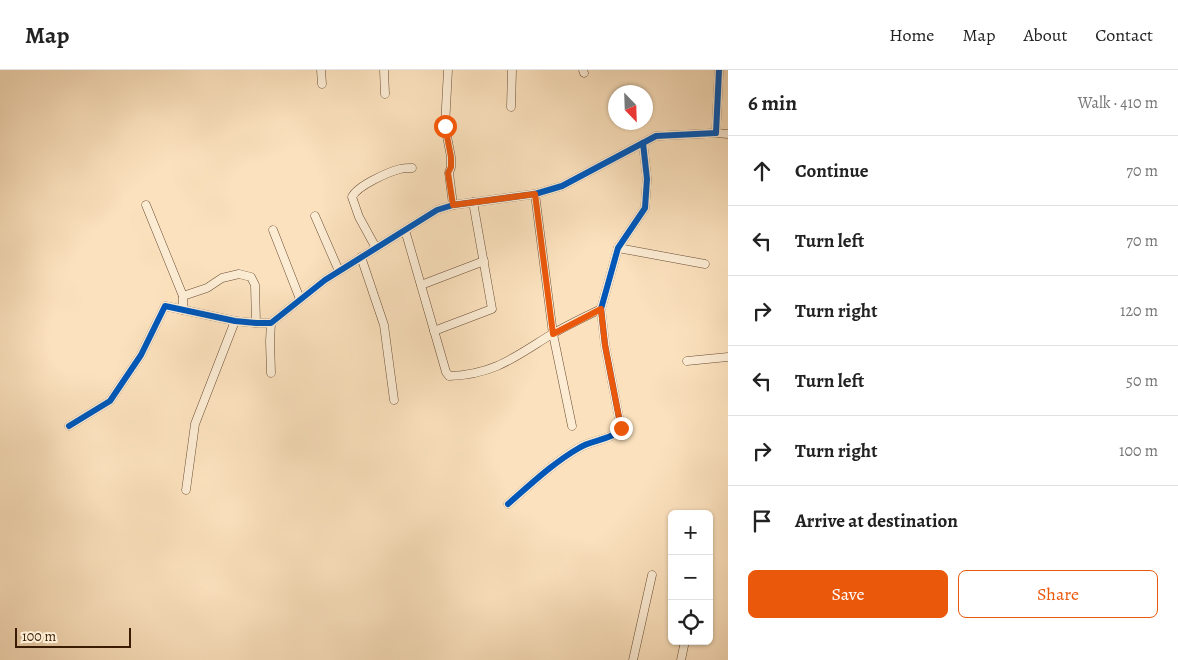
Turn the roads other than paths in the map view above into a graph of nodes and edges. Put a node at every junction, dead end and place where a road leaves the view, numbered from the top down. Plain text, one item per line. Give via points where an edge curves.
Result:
1 (321, 70) edge
2 (384, 70) edge
3 (448, 70) edge
4 (512, 70) edge
5 (719, 70) edge
6 (322, 84) dead end
7 (385, 94) dead end
8 (511, 107) dead end
9 (716, 133) junction
10 (728, 134) edge
11 (643, 143) junction
12 (412, 168) dead end
13 (535, 194) junction
14 (473, 202) junction
15 (146, 205) dead end
16 (453, 205) junction
17 (314, 216) dead end
18 (273, 230) dead end
19 (405, 230) junction
20 (376, 248) junction
21 (618, 248) junction
22 (361, 257) junction
23 (484, 261) junction
24 (705, 264) dead end
25 (339, 271) junction
26 (421, 285) junction
27 (183, 296) junction
28 (300, 300) junction
29 (601, 309) junction
30 (183, 310) junction
31 (235, 321) junction
32 (256, 323) junction
33 (271, 323) junction
34 (434, 331) junction
35 (553, 334) junction
36 (728, 357) edge
37 (687, 360) dead end
38 (271, 373) dead end
39 (394, 400) dead end
40 (69, 426) dead end
41 (572, 426) dead end
42 (186, 490) dead end
43 (508, 504) dead end
44 (652, 575) dead end
45 (684, 645) edge
46 (633, 660) edge
47 (681, 660) edge

1 - 6 street
2 - 7 street
3 - 16 street via 445,126 451,157 448,173
4 - 8 street
5 - 9 street
9 - 10 street
9 - 11 street via 656,136
11 - 13 street via 562,186
11 - 21 street via 647,179 645,208
12 - 20 street via 401,168 387,174 355,192 352,197
13 - 14 street
13 - 35 street
14 - 16 street
14 - 23 street
15 - 27 street
16 - 19 street via 437,210
17 - 25 street
18 - 28 street
19 - 20 street
19 - 26 street
20 - 22 street
21 - 24 street
21 - 29 street
22 - 25 street
22 - 39 street via 384,325
23 - 26 street
23 - 34 street via 492,309
25 - 28 street
26 - 34 street
27 - 30 street
27 - 32 street via 208,288 222,278 239,274 250,277 255,285
28 - 33 street
29 - 35 street
29 - 43 street via 621,428 614,434 581,446
30 - 31 street
30 - 40 street via 165,306 141,355 110,401
31 - 32 street
31 - 42 street via 195,424
32 - 33 street
33 - 38 street
34 - 35 street via 449,376 496,368
35 - 41 street
36 - 37 street
44 - 46 street
45 - 47 street

